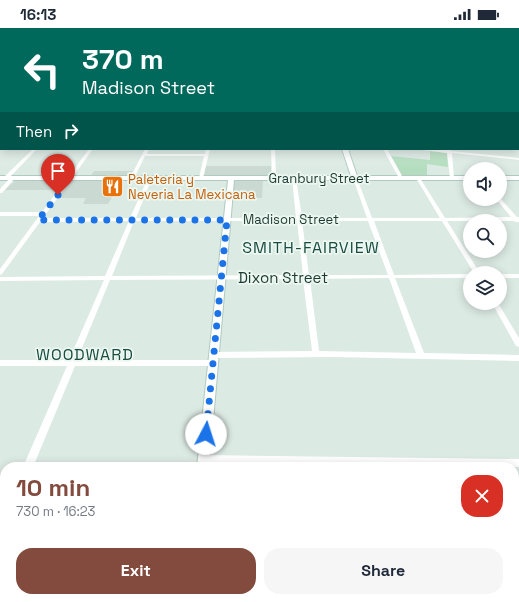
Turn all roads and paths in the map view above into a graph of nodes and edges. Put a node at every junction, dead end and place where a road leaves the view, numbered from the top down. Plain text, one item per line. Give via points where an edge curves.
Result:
1 (34, 150) edge
2 (91, 150) edge
3 (146, 150) edge
4 (208, 150) edge
5 (273, 150) edge
6 (345, 150) edge
7 (387, 150) edge
8 (449, 150) edge
9 (144, 155) junction
10 (207, 155) junction
11 (519, 159) edge
12 (3, 178) edge
13 (14, 178) junction
14 (132, 178) junction
15 (150, 178) junction
16 (201, 178) junction
17 (231, 178) junction
18 (274, 178) junction
19 (294, 178) junction
20 (356, 178) junction
21 (401, 178) junction
22 (418, 178) junction
23 (452, 178) junction
24 (463, 178) edge
25 (507, 178) edge
26 (519, 178) edge
27 (69, 179) junction
28 (0, 192) edge
29 (504, 206) edge
30 (0, 214) edge
31 (43, 214) junction
32 (299, 219) junction
33 (370, 219) junction
34 (444, 219) junction
35 (38, 220) junction
36 (132, 220) junction
37 (227, 220) junction
38 (518, 221) edge
39 (473, 266) edge
40 (0, 273) edge
41 (463, 276) edge
42 (507, 276) edge
43 (519, 276) edge
44 (221, 277) junction
45 (306, 277) junction
46 (391, 277) junction
47 (107, 278) junction
48 (0, 279) edge
49 (499, 310) edge
50 (519, 344) edge
51 (316, 354) junction
52 (421, 356) junction
53 (519, 358) edge
54 (213, 359) junction
55 (0, 363) edge
56 (71, 363) junction
57 (30, 462) edge
58 (204, 462) edge

1 - 12 street
2 - 27 street
3 - 9 street
4 - 10 street
5 - 18 street
6 - 20 street
7 - 21 street
8 - 11 street
8 - 23 street
9 - 10 street
9 - 14 street
10 - 16 street
12 - 13 street, Granbury Street
13 - 27 street, Granbury Street
13 - 28 street
14 - 15 street, Granbury Street
14 - 27 street, Granbury Street
15 - 16 street, Granbury Street
15 - 36 street
16 - 17 street, Granbury Street
17 - 18 street, Granbury Street
17 - 37 street
18 - 19 street, Granbury Street
19 - 20 street, Granbury Street
19 - 32 street
20 - 21 street, Granbury Street
20 - 33 street
21 - 22 street, Granbury Street
22 - 23 street, Granbury Street
22 - 34 street
23 - 24 street, Granbury Street
25 - 26 street
27 - 31 street
29 - 38 street
30 - 31 street
31 - 35 street
32 - 33 street, Madison Street
32 - 37 street, Madison Street
32 - 45 street
33 - 34 street, Madison Street
33 - 46 street
34 - 38 street, Madison Street
34 - 39 street
35 - 36 street, Madison Street
35 - 40 street
36 - 37 street, Madison Street
36 - 47 street
37 - 44 street
41 - 46 street, Dixon Street
42 - 43 street
44 - 45 street, Dixon Street
44 - 47 street, Dixon Street
44 - 54 street
45 - 46 street, Dixon Street
45 - 51 street
46 - 52 street
47 - 48 street, Dixon Street
47 - 56 street
49 - 50 street
51 - 52 street
51 - 54 street
52 - 53 street
54 - 56 street
54 - 58 street
55 - 56 street
56 - 57 street

